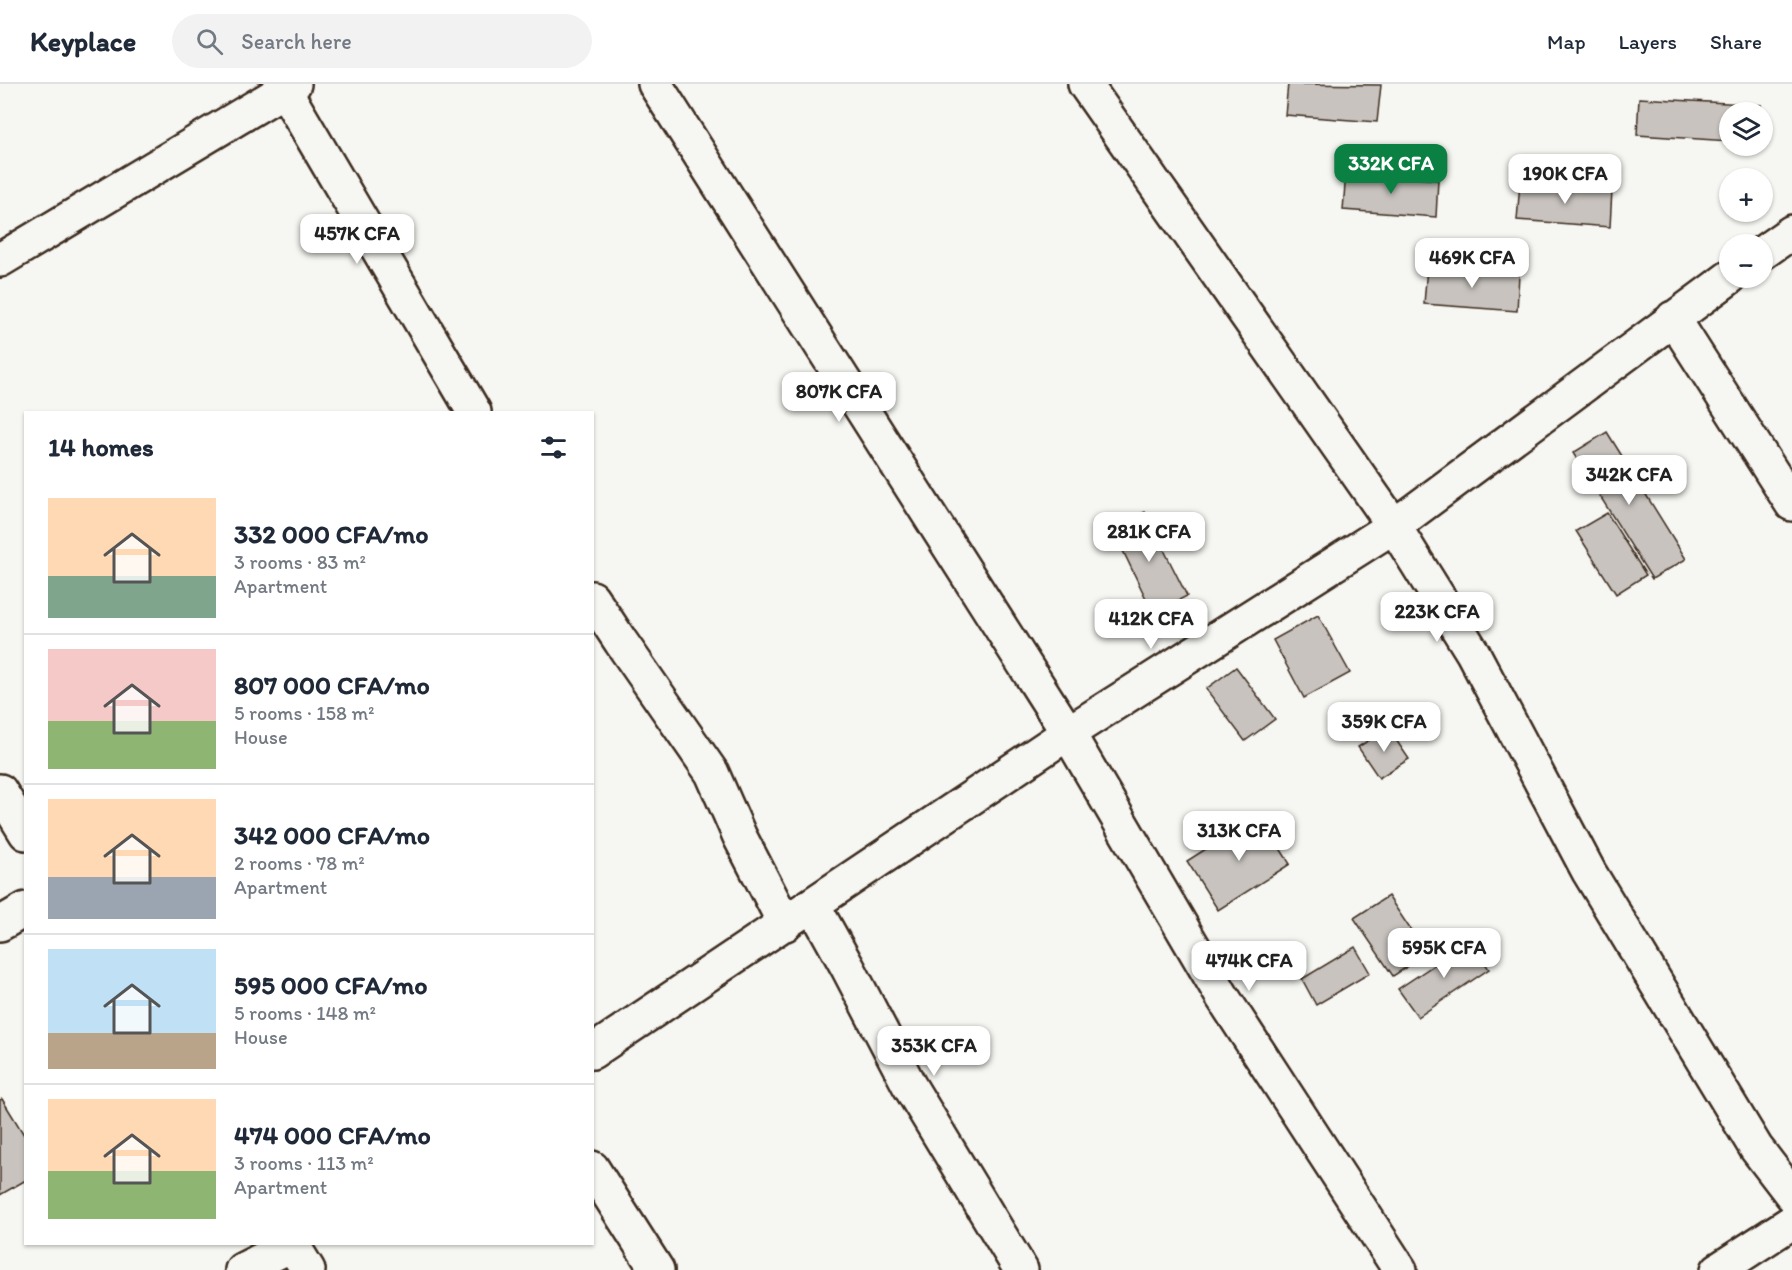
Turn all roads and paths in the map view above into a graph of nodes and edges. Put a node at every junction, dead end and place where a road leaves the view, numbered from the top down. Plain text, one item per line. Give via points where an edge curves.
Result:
1 (655, 84) edge
2 (1085, 84) edge
3 (286, 86) edge
4 (1792, 232) edge
5 (1773, 245) edge
6 (4, 249) edge
7 (1719, 285) edge
8 (1673, 318) junction
9 (473, 411) edge
10 (1792, 504) edge
11 (1394, 526) junction
12 (594, 601) edge
13 (1068, 733) junction
14 (0, 791) edge
15 (24, 830) edge
16 (813, 905) junction
17 (24, 910) edge
18 (0, 924) edge
19 (785, 924) junction
20 (594, 1052) edge
21 (594, 1170) edge
22 (1792, 1195) edge
23 (1792, 1222) edge
24 (290, 1245) edge
25 (293, 1245) edge
26 (242, 1270) edge
27 (308, 1270) edge
28 (657, 1270) edge
29 (1021, 1270) edge
30 (1400, 1270) edge
31 (1718, 1270) edge

1 - 13 street
2 - 11 street
3 - 6 street
3 - 9 street
4 - 5 street
7 - 8 street
8 - 10 street
8 - 11 street
11 - 13 street
11 - 22 street via 1473,653 1589,872 1756,1148
12 - 19 street via 712,773
13 - 16 street
13 - 30 street via 1221,996
14 - 15 street
16 - 19 street
16 - 29 street via 909,1085
17 - 18 street
19 - 20 street
21 - 28 street
23 - 31 street
24 - 26 street
25 - 27 street

